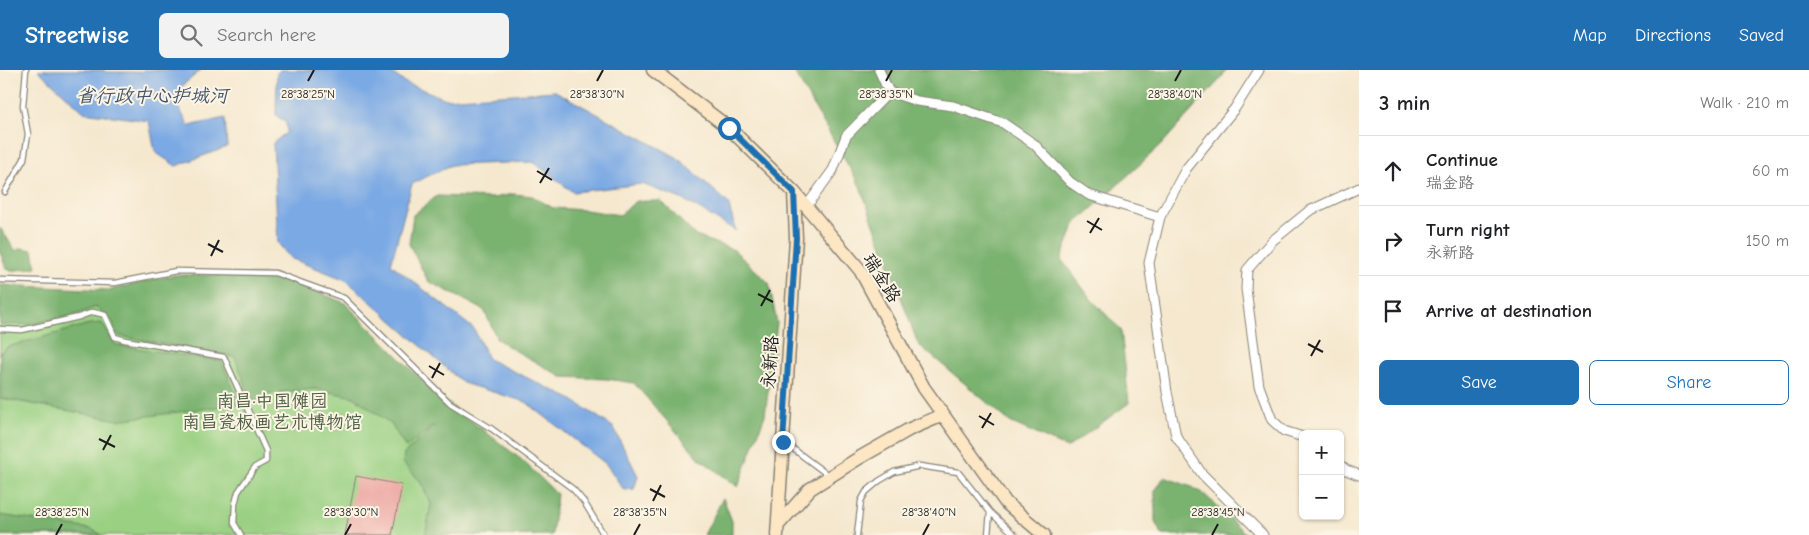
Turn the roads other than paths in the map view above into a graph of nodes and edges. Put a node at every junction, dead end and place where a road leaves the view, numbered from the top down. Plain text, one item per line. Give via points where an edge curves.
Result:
1 (26, 70) edge
2 (653, 70) edge
3 (880, 70) edge
4 (1259, 70) edge
5 (889, 92) junction
6 (1359, 188) edge
7 (4, 192) dead end
8 (794, 192) junction
9 (806, 207) junction
10 (1160, 217) junction
11 (0, 280) edge
12 (0, 328) edge
13 (943, 415) junction
14 (1299, 436) edge
15 (783, 442) junction
16 (1344, 468) edge
17 (1359, 475) edge
18 (830, 476) junction
19 (990, 512) junction
20 (777, 530) edge
21 (241, 535) edge
22 (604, 535) edge
23 (857, 535) edge
24 (988, 535) edge
25 (1015, 535) edge
26 (1044, 535) edge
27 (1263, 535) edge

1 - 7 lane via 22,106 28,134 24,159
2 - 8 street, 瑞金路 via 729,128
3 - 5 street
4 - 10 street via 1235,108 1186,169
5 - 9 street via 846,136 833,170
5 - 10 street via 917,101 954,106 1003,123 1034,144 1070,182 1089,195
6 - 14 street via 1309,211 1272,241 1247,270 1246,289 1259,386 1272,420 1284,431
8 - 9 street, 瑞金路
8 - 15 street, 永新路 via 796,238
9 - 13 street, 瑞金路 via 860,270 924,388
10 - 27 street via 1149,263 1176,436 1202,474
11 - 22 lane via 115,283 176,271 275,273 344,298 450,403 492,429 573,489
12 - 21 lane via 22,330 93,312 105,315 115,337 224,357 266,451 266,460 255,466 238,492 234,523
13 - 18 street via 910,429
13 - 26 street, 瑞金路 via 1006,503
15 - 18 lane
15 - 20 street, 永新路
16 - 17 street
18 - 20 street via 810,489
19 - 23 lane via 958,472 920,466 894,472 866,492 861,501
19 - 24 lane
19 - 25 lane

